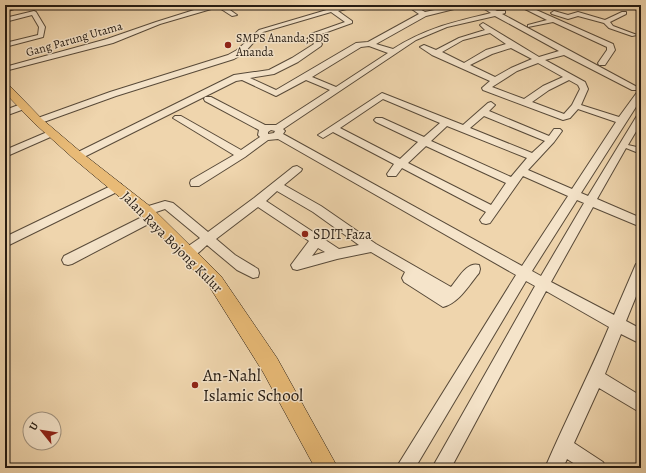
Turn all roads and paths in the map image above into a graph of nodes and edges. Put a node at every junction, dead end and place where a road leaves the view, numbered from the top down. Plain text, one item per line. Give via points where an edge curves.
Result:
1 (23, 5) edge
2 (218, 5) edge
3 (361, 5) edge
4 (409, 5) edge
5 (481, 5) edge
6 (490, 5) edge
7 (520, 5) edge
8 (463, 6) dead end
9 (447, 7) edge
10 (564, 9) dead end
11 (5, 10) edge
12 (332, 10) junction
13 (499, 12) junction
14 (624, 13) dead end
15 (424, 14) junction
16 (578, 14) junction
17 (234, 15) dead end
18 (544, 15) junction
19 (5, 20) edge
20 (554, 20) junction
21 (606, 22) junction
22 (483, 25) dead end
23 (530, 26) junction
24 (492, 30) junction
25 (634, 34) dead end
26 (370, 44) junction
27 (5, 45) edge
28 (512, 45) junction
29 (424, 47) dead end
30 (394, 52) junction
31 (565, 52) junction
32 (435, 53) junction
33 (537, 60) junction
34 (602, 63) junction
35 (463, 66) junction
36 (5, 69) edge
37 (306, 77) junction
38 (568, 77) junction
39 (495, 80) junction
40 (5, 87) edge
41 (223, 87) dead end
42 (639, 88) edge
43 (337, 90) junction
44 (208, 99) dead end
45 (525, 103) junction
46 (578, 103) junction
47 (491, 105) dead end
48 (24, 106) junction
49 (483, 112) junction
50 (5, 113) edge
51 (641, 116) edge
52 (178, 118) dead end
53 (623, 118) junction
54 (380, 120) dead end
55 (38, 121) junction
56 (446, 122) junction
57 (334, 129) junction
58 (464, 129) junction
59 (557, 131) dead end
60 (278, 132) junction
61 (52, 133) junction
62 (265, 133) junction
63 (323, 135) dead end
64 (551, 140) junction
65 (424, 141) junction
66 (630, 147) dead end
67 (641, 151) edge
68 (5, 154) edge
69 (241, 155) junction
70 (78, 156) junction
71 (400, 164) junction
72 (527, 164) junction
73 (297, 169) dead end
74 (392, 174) dead end
75 (513, 182) junction
76 (195, 183) dead end
77 (277, 186) junction
78 (117, 187) junction
79 (576, 191) junction
80 (592, 198) junction
81 (258, 201) junction
82 (493, 211) junction
83 (149, 214) junction
84 (641, 215) edge
85 (486, 220) dead end
86 (641, 223) edge
87 (208, 237) junction
88 (318, 240) junction
89 (5, 242) edge
90 (372, 247) junction
91 (188, 253) junction
92 (337, 254) junction
93 (68, 260) dead end
94 (474, 269) dead end
95 (253, 273) dead end
96 (524, 273) junction
97 (640, 273) edge
98 (547, 286) junction
99 (617, 324) junction
100 (641, 337) edge
101 (596, 377) junction
102 (641, 405) edge
103 (563, 446) junction
104 (326, 468) edge
105 (405, 468) edge
106 (441, 468) edge
107 (554, 468) edge
108 (597, 468) edge

1 - 11 street
2 - 17 street
2 - 36 street, Gang Parung Utama via 110,41
3 - 12 street
4 - 15 street
5 - 13 street
6 - 13 street
7 - 18 street
8 - 9 street
9 - 15 street
10 - 16 street
12 - 55 street via 261,31 240,52 231,57 113,94
12 - 70 street via 350,21 313,35 318,44 295,60 272,72 237,77
13 - 23 street
13 - 30 street via 437,28
13 - 31 street
14 - 21 street
15 - 26 street
16 - 18 street via 568,17 552,12
16 - 21 street
18 - 20 street
19 - 27 street via 34,13 42,27 41,36
20 - 23 street
20 - 34 street via 610,46 611,50
21 - 25 street via 611,27
22 - 24 street
23 - 34 street
24 - 28 street
24 - 32 street via 461,40
26 - 30 street
26 - 37 street via 359,45
28 - 33 street
28 - 35 street via 489,52
29 - 32 street
30 - 43 street
31 - 33 street
31 - 42 street
32 - 35 street
33 - 38 street
33 - 39 street via 514,68
34 - 42 street
35 - 39 street
37 - 41 street via 276,93 242,77
37 - 43 street
38 - 45 street
38 - 46 street via 584,86
39 - 45 street via 486,88
40 - 48 main road, Jalan Raya Bojong Kulur
42 - 53 street
43 - 60 street
44 - 62 street
45 - 46 street via 563,117
46 - 53 street
47 - 49 street
48 - 50 street
48 - 55 main road, Jalan Raya Bojong Kulur
49 - 58 street
49 - 64 street
51 - 80 street
52 - 69 street
53 - 79 street
54 - 65 street
55 - 61 main road, Jalan Raya Bojong Kulur
56 - 57 street via 382,96
56 - 58 street
56 - 65 street
57 - 63 street
57 - 71 street
58 - 72 street
59 - 64 street
60 - 62 street via 272,137
60 - 96 street
61 - 68 street
61 - 70 main road, Jalan Raya Bojong Kulur
62 - 69 street
64 - 72 street
65 - 71 street
65 - 75 street
66 - 67 street
69 - 76 street
70 - 78 main road, Jalan Raya Bojong Kulur
71 - 74 street
71 - 82 street
72 - 75 street
72 - 79 street
73 - 77 street
75 - 82 street
77 - 81 street
77 - 90 street via 317,209
78 - 83 main road, Jalan Raya Bojong Kulur
78 - 89 street
79 - 80 street
79 - 96 street
80 - 84 street
80 - 86 street
80 - 98 street
81 - 87 street
81 - 88 street
82 - 85 street
83 - 87 street via 165,205 169,206
83 - 91 main road, Jalan Raya Bojong Kulur
83 - 93 street
87 - 91 street
87 - 95 street via 238,265
88 - 92 street
88 - 92 street via 297,265
90 - 92 street
90 - 94 street via 415,271 409,278 443,301 453,295
91 - 104 main road, Jalan Raya Bojong Kulur via 227,296 270,365
96 - 98 street
96 - 105 street
97 - 99 street
98 - 99 street
98 - 106 street
99 - 100 street
99 - 101 street
101 - 102 street
101 - 103 street
103 - 107 street
103 - 108 street

